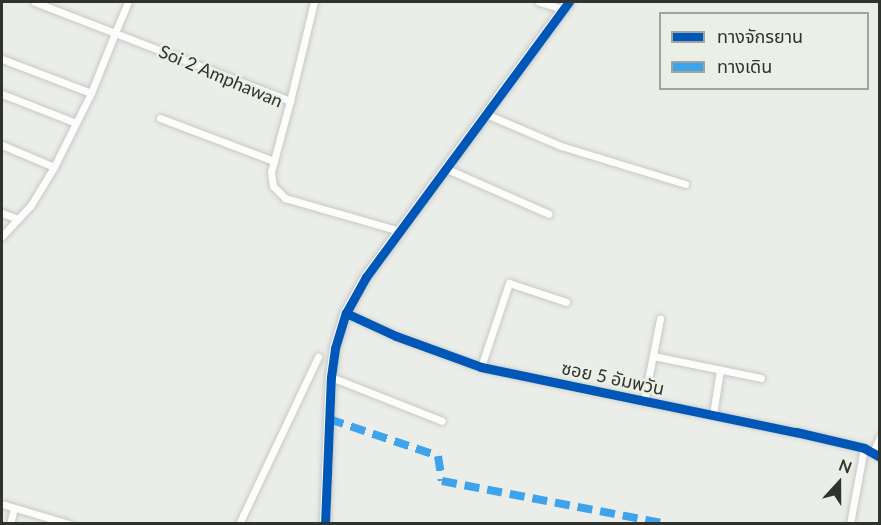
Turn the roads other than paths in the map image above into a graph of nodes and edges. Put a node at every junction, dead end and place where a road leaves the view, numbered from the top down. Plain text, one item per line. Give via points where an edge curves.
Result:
1 (35, 2) edge
2 (128, 2) edge
3 (314, 2) edge
4 (539, 2) edge
5 (567, 5) edge
6 (115, 33) junction
7 (2, 59) edge
8 (91, 93) junction
9 (2, 94) edge
10 (290, 101) junction
11 (486, 114) junction
12 (160, 118) dead end
13 (76, 123) junction
14 (2, 145) edge
15 (274, 161) junction
16 (54, 167) junction
17 (447, 169) junction
18 (685, 184) dead end
19 (2, 213) edge
20 (549, 214) dead end
21 (18, 219) junction
22 (400, 231) junction
23 (2, 236) edge
24 (566, 302) dead end
25 (346, 313) junction
26 (660, 319) dead end
27 (653, 356) junction
28 (318, 357) dead end
29 (481, 367) junction
30 (720, 370) junction
31 (331, 376) junction
32 (761, 378) dead end
33 (644, 401) junction
34 (713, 415) junction
35 (442, 421) dead end
36 (879, 437) edge
37 (864, 448) junction
38 (873, 452) junction
39 (879, 457) edge
40 (2, 504) edge
41 (14, 508) junction
42 (10, 524) edge
43 (69, 524) edge
44 (239, 524) edge
45 (325, 524) edge
46 (850, 524) edge

1 - 6 street, Soi 2 Amphawan
2 - 6 street
3 - 10 street
4 - 5 street
5 - 11 street
6 - 8 street
6 - 10 street, Soi 2 Amphawan
7 - 8 street
8 - 13 street
9 - 13 street
10 - 15 street, Soi 2 Amphawan
11 - 17 street
11 - 18 street via 561,146
12 - 15 street
13 - 16 street
14 - 16 street
15 - 22 street, Soi 2 Amphawan via 273,186 285,198
16 - 21 street via 31,206
17 - 20 street
17 - 22 street
19 - 21 street
21 - 23 street
22 - 25 street via 366,277
24 - 29 street via 509,283
25 - 29 street, ซอย 5 อัมพวัน
25 - 31 street
26 - 27 street
27 - 30 street
27 - 33 street
28 - 44 street
29 - 33 street, ซอย 5 อัมพวัน
30 - 32 street
30 - 34 street
31 - 35 street
31 - 45 street
33 - 34 street, ซอย 5 อัมพวัน
34 - 37 street, ซอย 5 อัมพวัน
36 - 38 street
37 - 38 street, ซอย 5 อัมพวัน
37 - 46 street
38 - 39 street, ซอย 5 อัมพวัน
40 - 41 street
41 - 42 street
41 - 43 street

